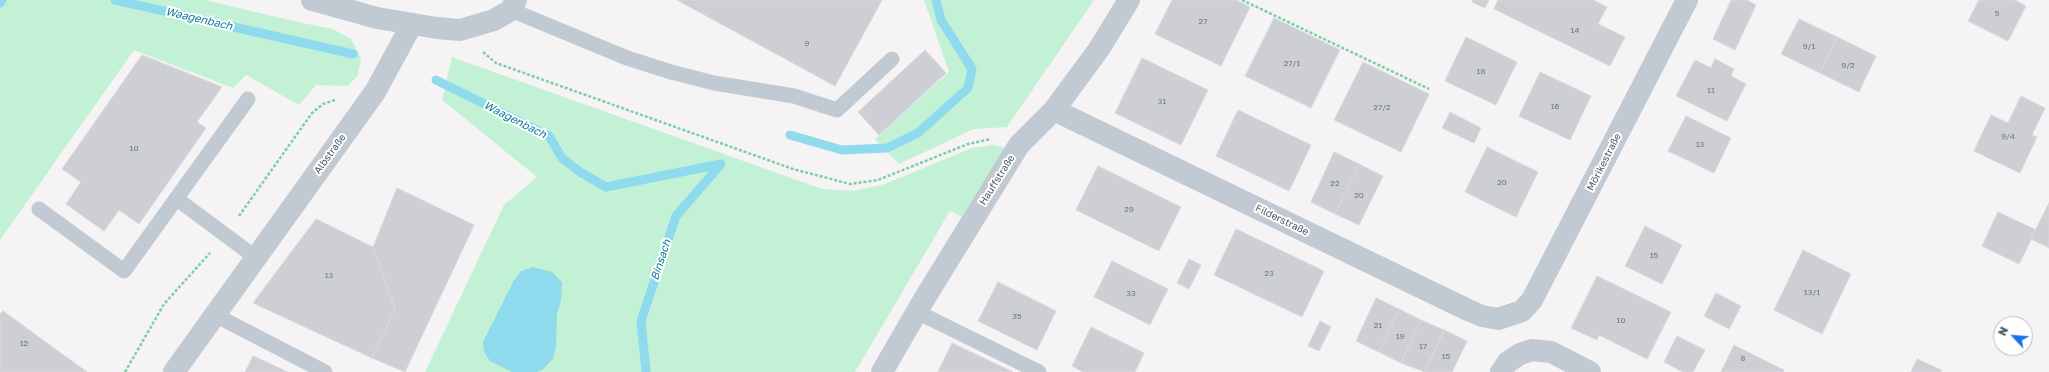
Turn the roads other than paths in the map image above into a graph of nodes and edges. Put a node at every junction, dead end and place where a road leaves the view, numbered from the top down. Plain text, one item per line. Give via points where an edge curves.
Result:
1 (312, 0) edge
2 (1129, 0) edge
3 (1687, 0) edge
4 (513, 5) edge
5 (412, 24) junction
6 (892, 59) dead end
7 (248, 99) dead end
8 (1054, 110) junction
9 (176, 199) junction
10 (40, 209) dead end
11 (255, 257) junction
12 (917, 312) junction
13 (215, 315) junction
14 (1512, 315) joint
15 (174, 372) edge
16 (325, 372) edge
17 (882, 372) edge
18 (1039, 372) edge
19 (1501, 372) edge
20 (1590, 372) edge

1 - 5 street via 377,18
2 - 8 street, Hauffstraße via 1099,49
3 - 14 street, Mörikestraße via 1532,300 1522,311
4 - 5 street via 494,20 460,30
4 - 6 lane via 628,58 657,68 714,83 794,96 837,110
5 - 11 street, Albstraße via 375,92
7 - 9 lane
8 - 12 street, Hauffstraße via 1019,145
8 - 14 street, Filderstraße via 1468,310 1482,316 1498,318
9 - 10 lane via 124,271
9 - 11 lane
11 - 13 street, Albstraße
12 - 17 street, Hauffstraße
12 - 18 lane
13 - 15 street, Albstraße
13 - 16 lane
19 - 20 street via 1508,362 1532,350 1550,352

